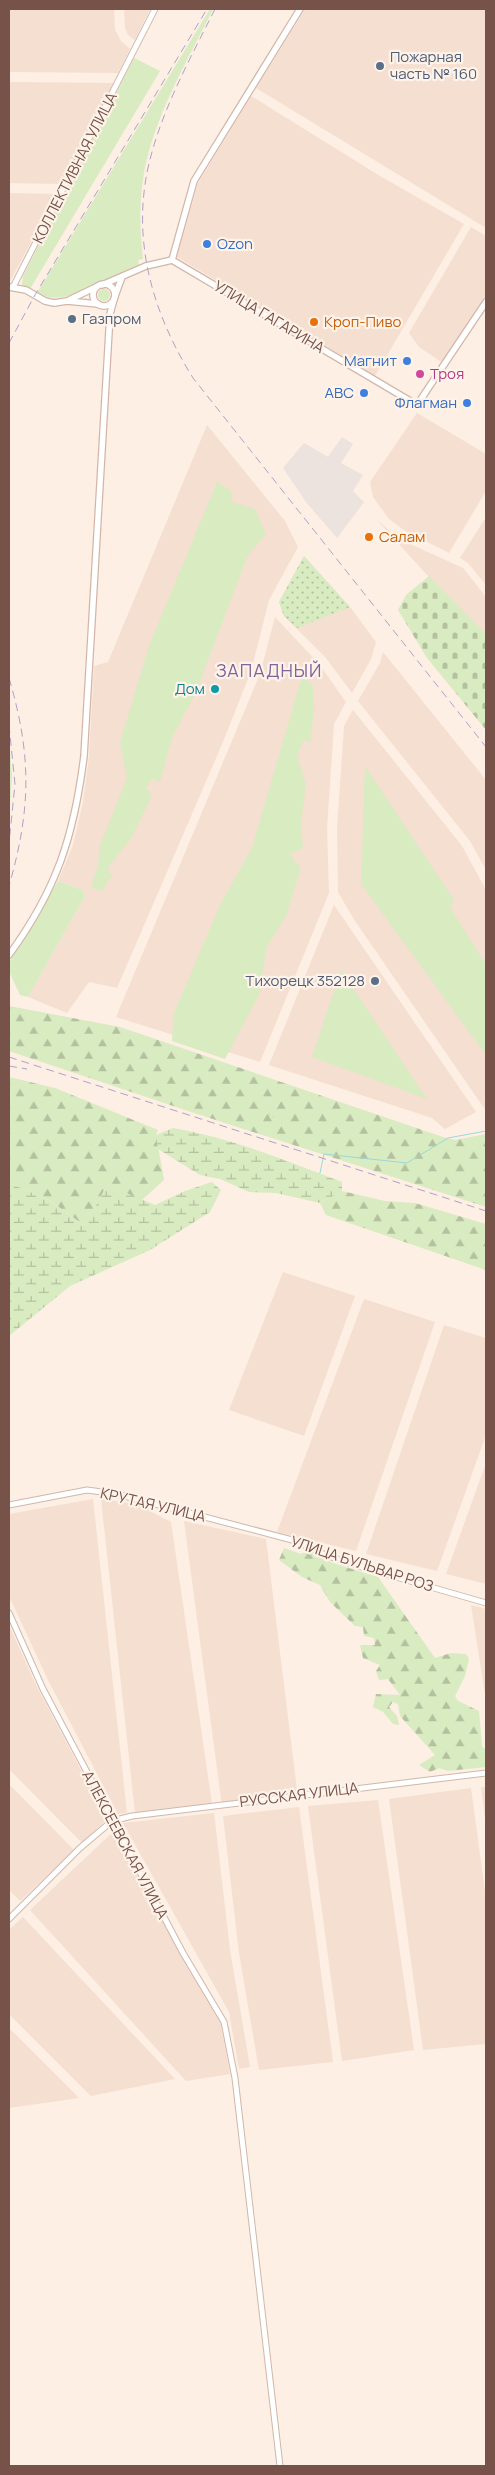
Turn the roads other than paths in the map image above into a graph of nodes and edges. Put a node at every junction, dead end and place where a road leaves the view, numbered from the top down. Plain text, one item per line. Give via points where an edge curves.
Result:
1 (156, 9) edge
2 (300, 9) edge
3 (172, 260) junction
4 (122, 277) junction
5 (100, 285) junction
6 (11, 287) edge
7 (114, 298) junction
8 (67, 301) junction
9 (486, 302) edge
10 (101, 305) junction
11 (110, 314) junction
12 (9, 954) edge
13 (9, 1504) edge
14 (267, 1534) joint
15 (486, 1603) edge
16 (9, 1612) edge
17 (486, 1772) edge
18 (112, 1821) junction
19 (9, 1919) edge
20 (280, 2466) edge

1 - 6 street, КОЛЛЕКТИВНАЯ УЛИЦА
2 - 3 main road via 194,181
3 - 4 main road via 146,266
3 - 9 main road, УЛИЦА ГАГАРИНА via 417,405
4 - 5 main road
4 - 7 main road
5 - 7 main road via 111,287
5 - 8 main road
5 - 10 main road via 93,294
6 - 8 main road via 26,290 45,301
7 - 10 main road via 110,304
7 - 11 main road
8 - 10 main road
10 - 11 main road
11 - 12 main road via 84,756 78,801 68,844 52,884 30,926
13 - 14 street, КРУТАЯ УЛИЦА via 87,1490 117,1494
14 - 15 street, УЛИЦА БУЛЬВАР РОЗ via 296,1541 358,1566
16 - 18 street, АЛЕКСЕЕВСКАЯ УЛИЦА via 43,1689
17 - 18 street, РУССКАЯ УЛИЦА
18 - 19 street
18 - 20 street, АЛЕКСЕЕВСКАЯ УЛИЦА via 224,2022 235,2078

